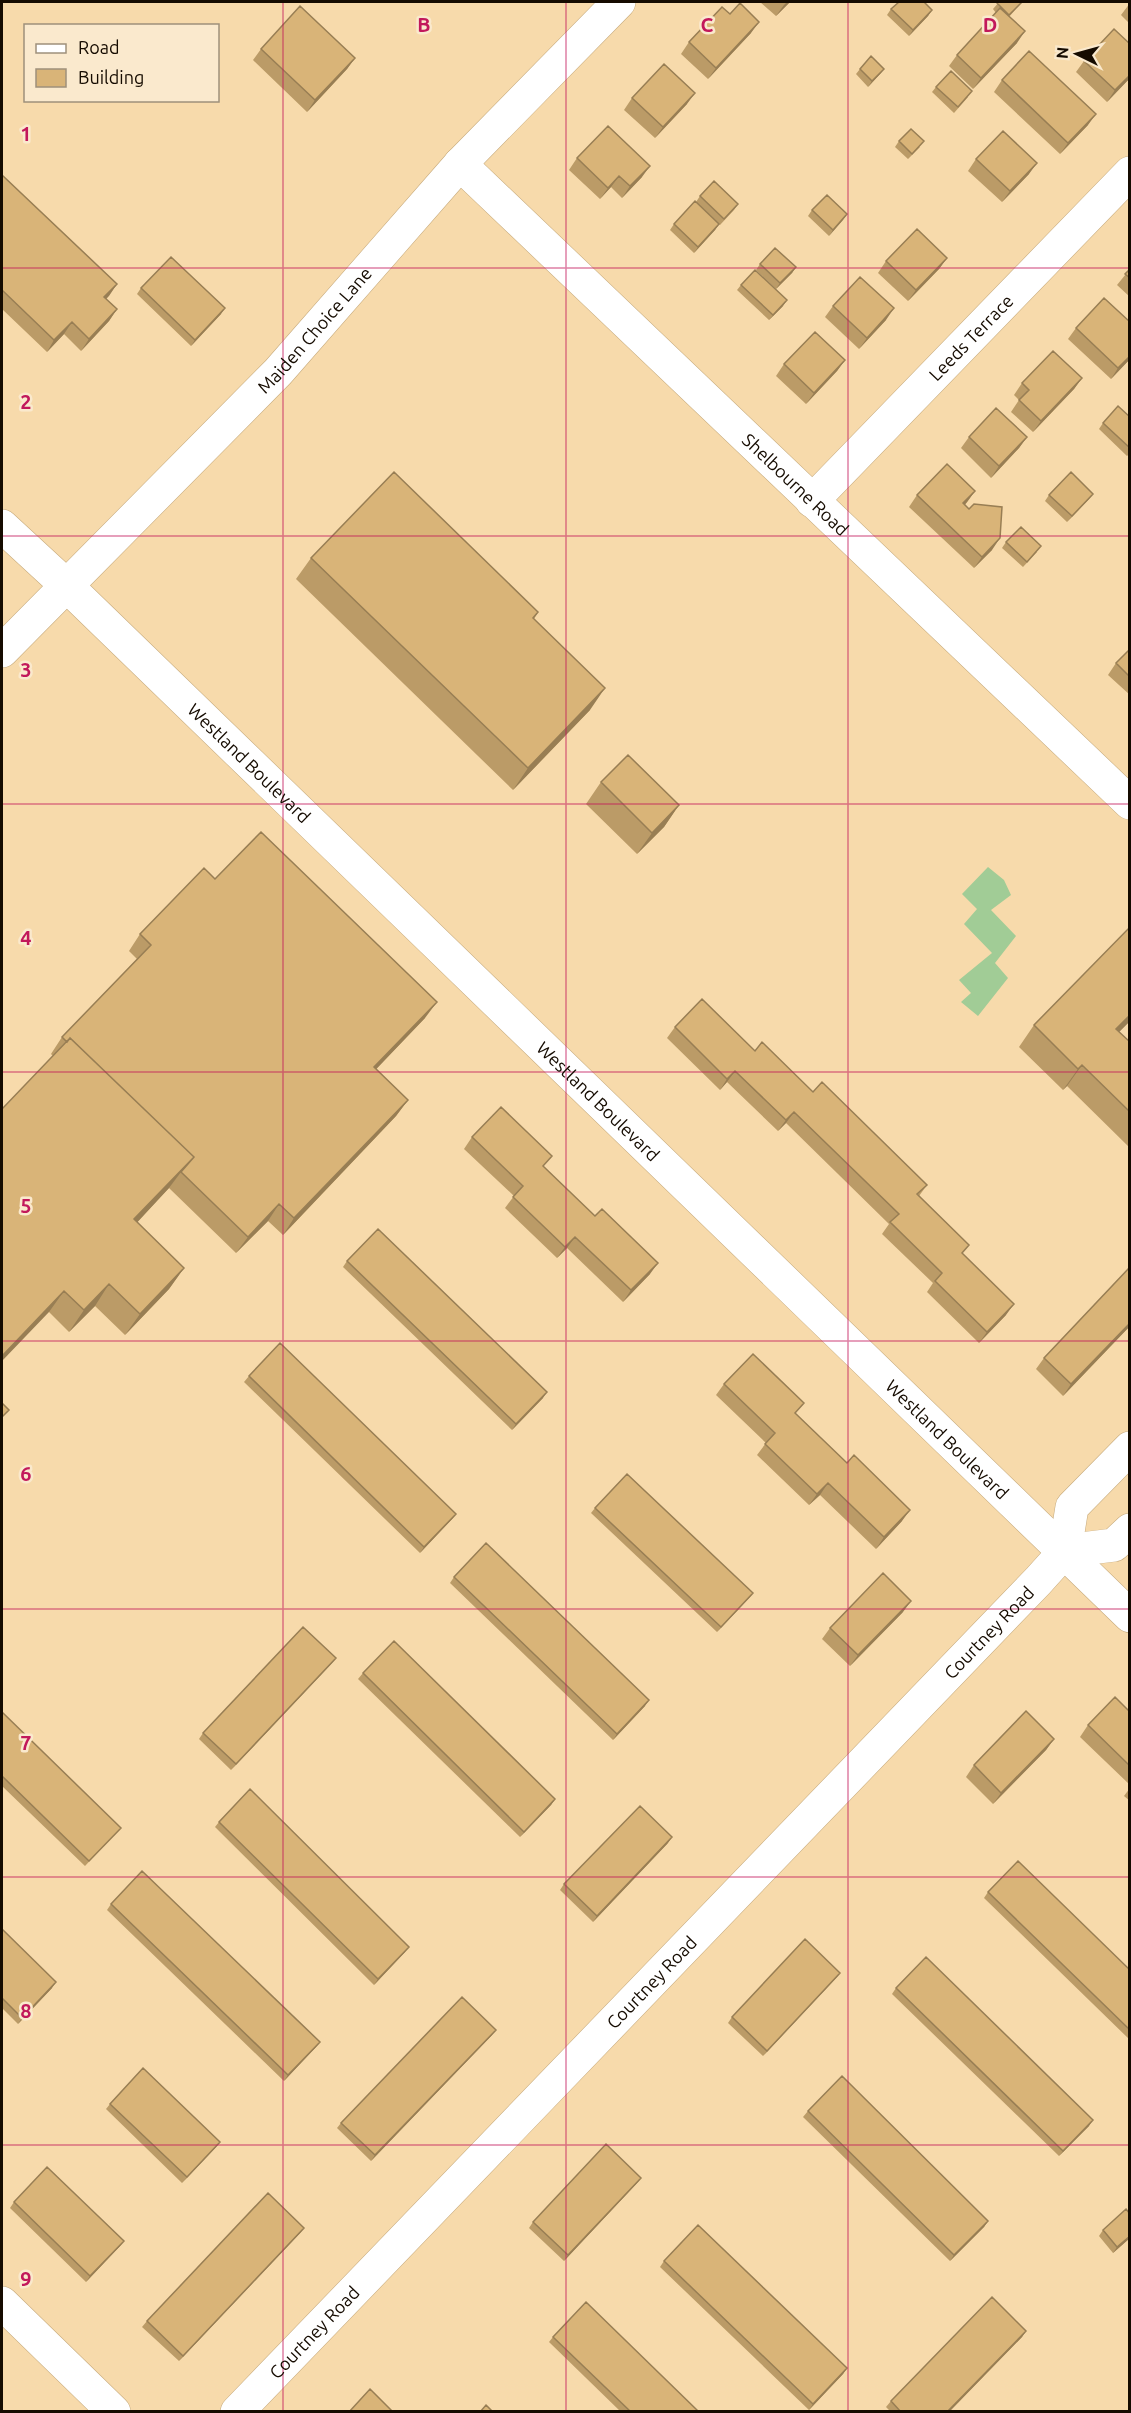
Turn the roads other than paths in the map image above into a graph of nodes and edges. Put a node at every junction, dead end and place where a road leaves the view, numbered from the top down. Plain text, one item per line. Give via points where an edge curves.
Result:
1 (619, 2) edge
2 (460, 164) junction
3 (1130, 173) edge
4 (812, 501) junction
5 (2, 526) edge
6 (67, 586) junction
7 (2, 651) edge
8 (1130, 803) edge
9 (1130, 1448) edge
10 (1130, 1530) edge
11 (1065, 1551) junction
12 (1130, 1616) edge
13 (2, 2303) edge
14 (114, 2412) edge
15 (237, 2412) edge

1 - 2 street, Maiden Choice Lane
2 - 4 street, Shelbourne Road
2 - 6 street, Maiden Choice Lane via 278,372
3 - 4 street, Leeds Terrace
4 - 8 street, Shelbourne Road
5 - 6 street, Westland Boulevard
6 - 7 street, Maiden Choice Lane
6 - 11 street, Westland Boulevard
9 - 11 street via 1072,1507
10 - 11 street via 1114,1545
11 - 12 street, Westland Boulevard
11 - 15 street, Courtney Road
13 - 14 street

